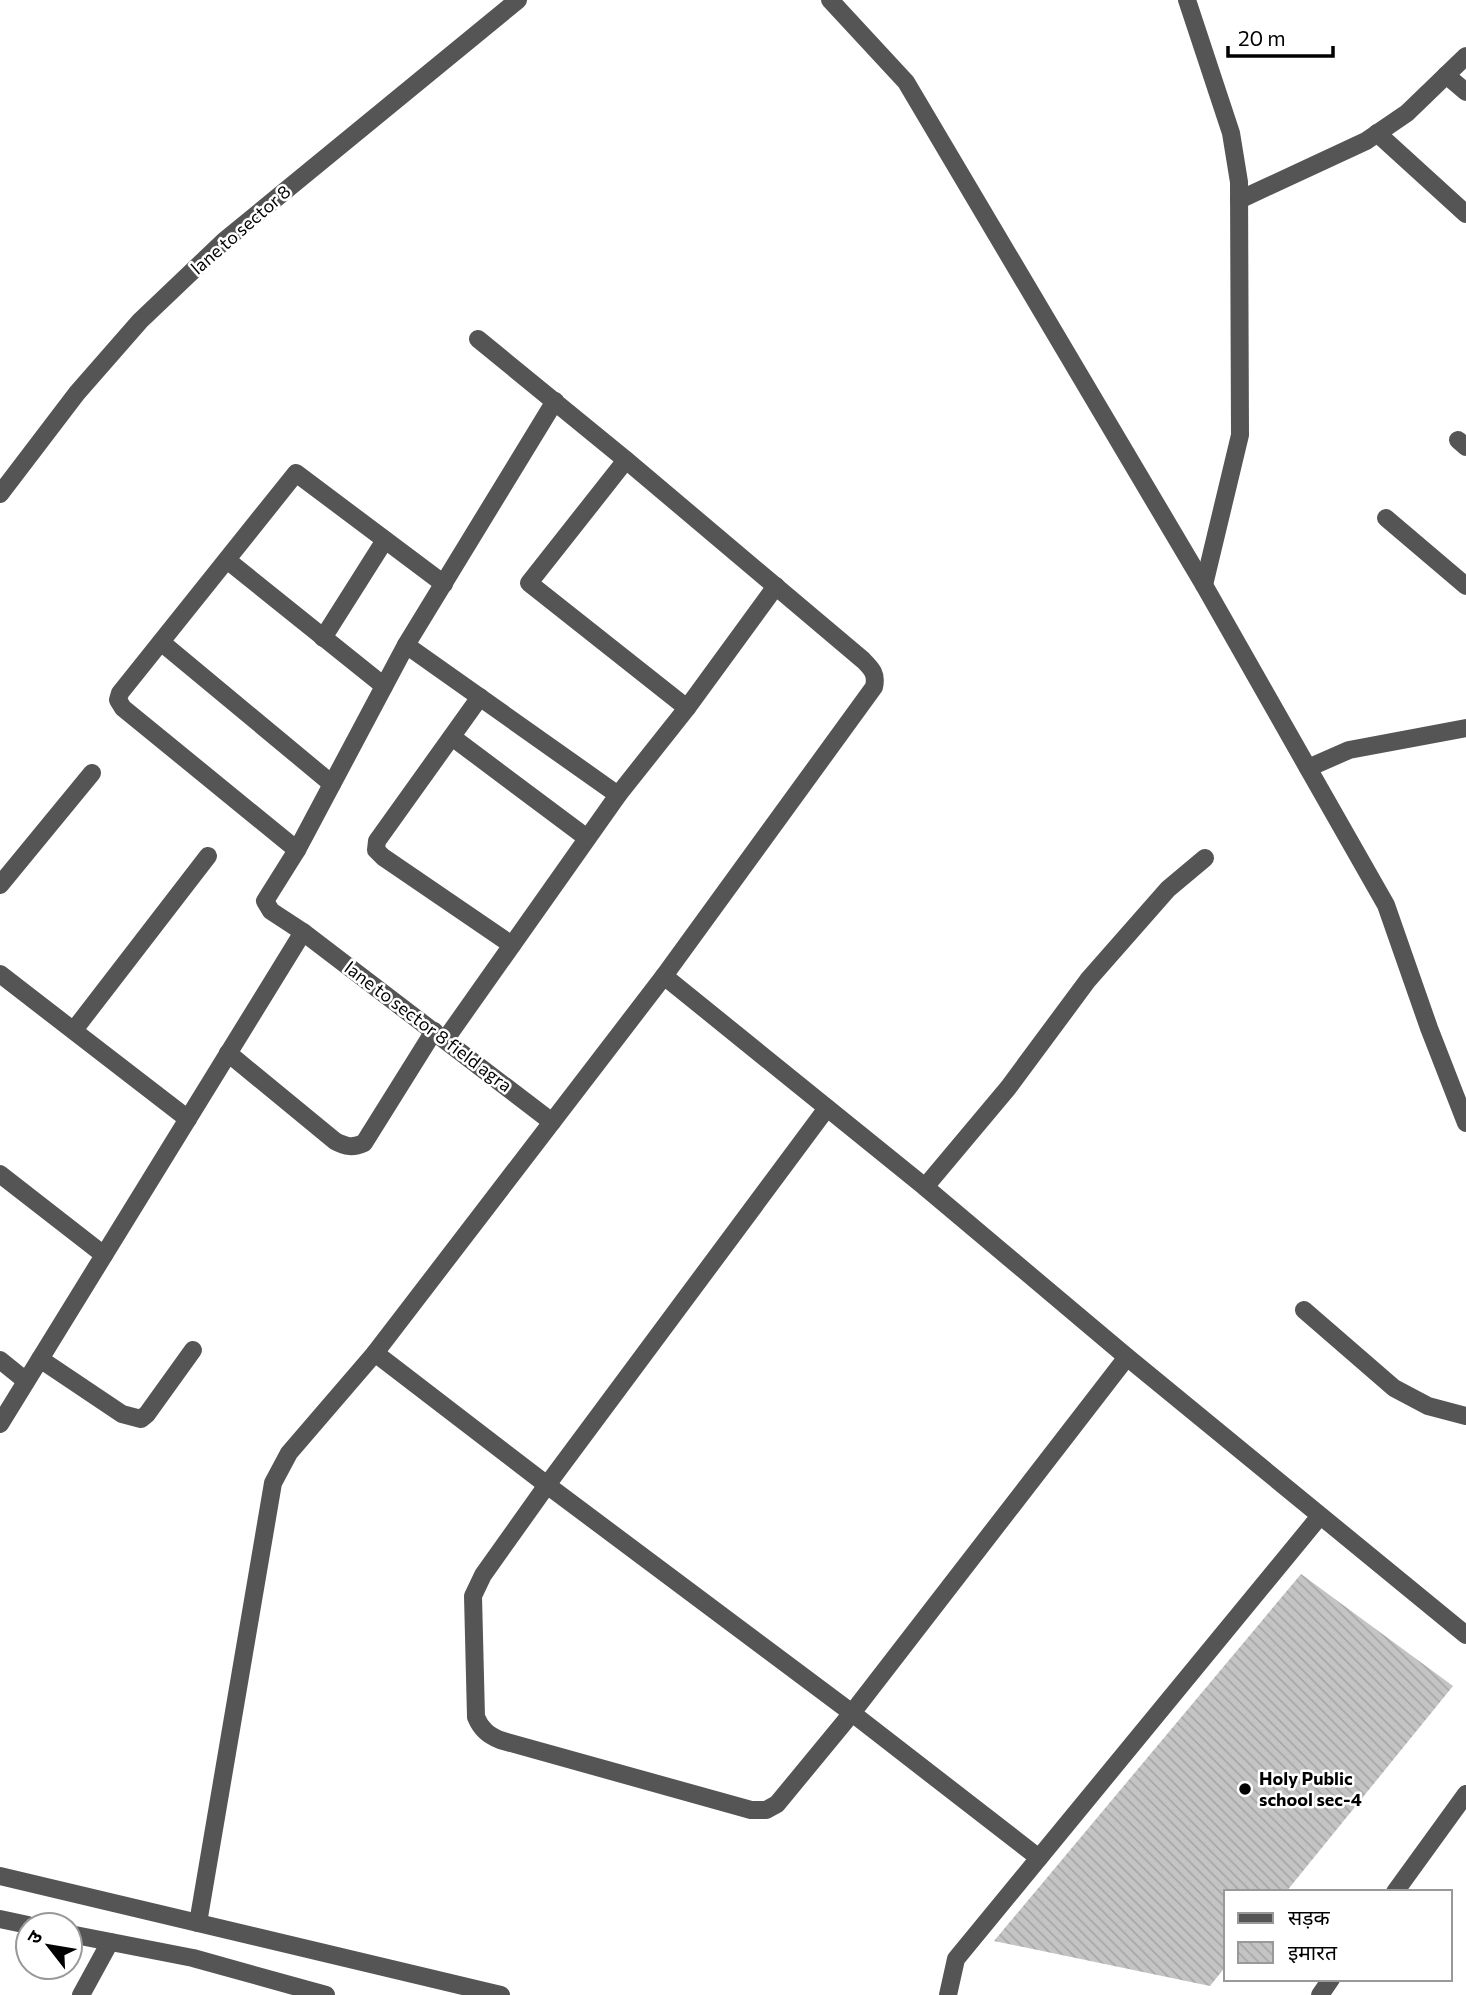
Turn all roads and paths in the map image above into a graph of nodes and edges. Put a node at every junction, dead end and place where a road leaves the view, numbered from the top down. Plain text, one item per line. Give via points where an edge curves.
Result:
1 (518, 0) edge
2 (830, 0) edge
3 (1187, 0) edge
4 (1466, 56) edge
5 (1446, 75) junction
6 (1466, 92) edge
7 (1377, 133) junction
8 (1239, 200) junction
9 (1466, 214) edge
10 (478, 339) dead end
11 (555, 401) junction
12 (626, 460) junction
13 (0, 494) edge
14 (1386, 518) dead end
15 (386, 540) junction
16 (226, 560) junction
17 (444, 584) junction
18 (1204, 585) junction
19 (776, 586) junction
20 (1466, 586) edge
21 (323, 638) junction
22 (161, 642) junction
23 (406, 645) junction
24 (384, 686) junction
25 (480, 697) junction
26 (687, 708) junction
27 (1466, 728) edge
28 (452, 737) junction
29 (1308, 768) junction
30 (92, 773) dead end
31 (332, 784) junction
32 (618, 794) junction
33 (587, 838) junction
34 (297, 850) junction
35 (208, 856) dead end
36 (1205, 858) dead end
37 (0, 885) edge
38 (303, 932) junction
39 (512, 945) junction
40 (0, 974) edge
41 (664, 976) junction
42 (74, 1030) junction
43 (439, 1036) junction
44 (228, 1053) junction
45 (827, 1108) junction
46 (188, 1119) junction
47 (552, 1122) junction
48 (1466, 1122) edge
49 (0, 1174) edge
50 (925, 1186) junction
51 (104, 1255) junction
52 (1304, 1310) dead end
53 (192, 1350) dead end
54 (375, 1353) junction
55 (1127, 1357) junction
56 (40, 1359) junction
57 (0, 1360) edge
58 (26, 1381) junction
59 (1466, 1416) edge
60 (0, 1424) edge
61 (547, 1485) junction
62 (1320, 1516) junction
63 (1466, 1636) edge
64 (852, 1713) junction
65 (1466, 1794) edge
66 (1039, 1858) junction
67 (0, 1876) edge
68 (1396, 1890) edge
69 (198, 1923) junction
70 (84, 1937) edge
71 (110, 1942) junction
72 (81, 1995) edge
73 (326, 1995) edge
74 (501, 1995) edge
75 (948, 1995) edge

1 - 13 street, lane to sector 8 via 224,241 131,331
2 - 18 street via 906,82
3 - 8 street via 1231,132
4 - 5 street
5 - 6 street
5 - 7 street via 1407,113
7 - 8 street
7 - 9 street
8 - 18 street via 1240,435
10 - 11 street
11 - 12 street
11 - 17 street
12 - 19 street
12 - 26 street via 528,583
14 - 20 street
15 - 16 street via 296,473
15 - 17 street
15 - 21 street
16 - 21 street
16 - 22 street
17 - 23 street
18 - 29 street
19 - 26 street
19 - 41 street via 873,670 874,687
21 - 24 street
22 - 31 street
22 - 34 street via 120,693 120,704
23 - 24 street
23 - 25 street
24 - 31 street
25 - 28 street
25 - 32 street
26 - 32 street
27 - 29 street via 1349,750
28 - 33 street
28 - 39 street via 377,841 376,850
29 - 48 street via 1385,905
30 - 37 street
31 - 34 street
32 - 33 street
33 - 39 street
34 - 38 street, lane to sector 8 field agra via 265,901 271,911
35 - 42 street
36 - 50 street via 1168,889 1088,980 1008,1088
38 - 43 street, lane to sector 8 field agra
38 - 44 street
39 - 43 street
40 - 42 street
41 - 45 street
41 - 47 street
42 - 46 street
43 - 44 street via 364,1143 355,1147 335,1141
43 - 47 street, lane to sector 8 field agra
44 - 46 street
45 - 50 street
45 - 61 street
46 - 51 street
47 - 54 street
49 - 51 street
50 - 55 street
51 - 56 street
52 - 59 street via 1394,1388 1428,1406
53 - 56 street via 141,1419 122,1414
54 - 61 street
54 - 69 street via 289,1453 273,1483
55 - 62 street
55 - 64 street
56 - 58 street
57 - 58 street
58 - 60 street
61 - 64 street
61 - 64 street via 482,1575 473,1596 475,1717 485,1732 499,1740 766,1810 777,1804
62 - 63 street
62 - 66 street
64 - 66 street
65 - 68 street
66 - 75 street via 956,1959
67 - 69 street
69 - 74 street
70 - 71 street
71 - 72 street
71 - 73 street via 193,1958

